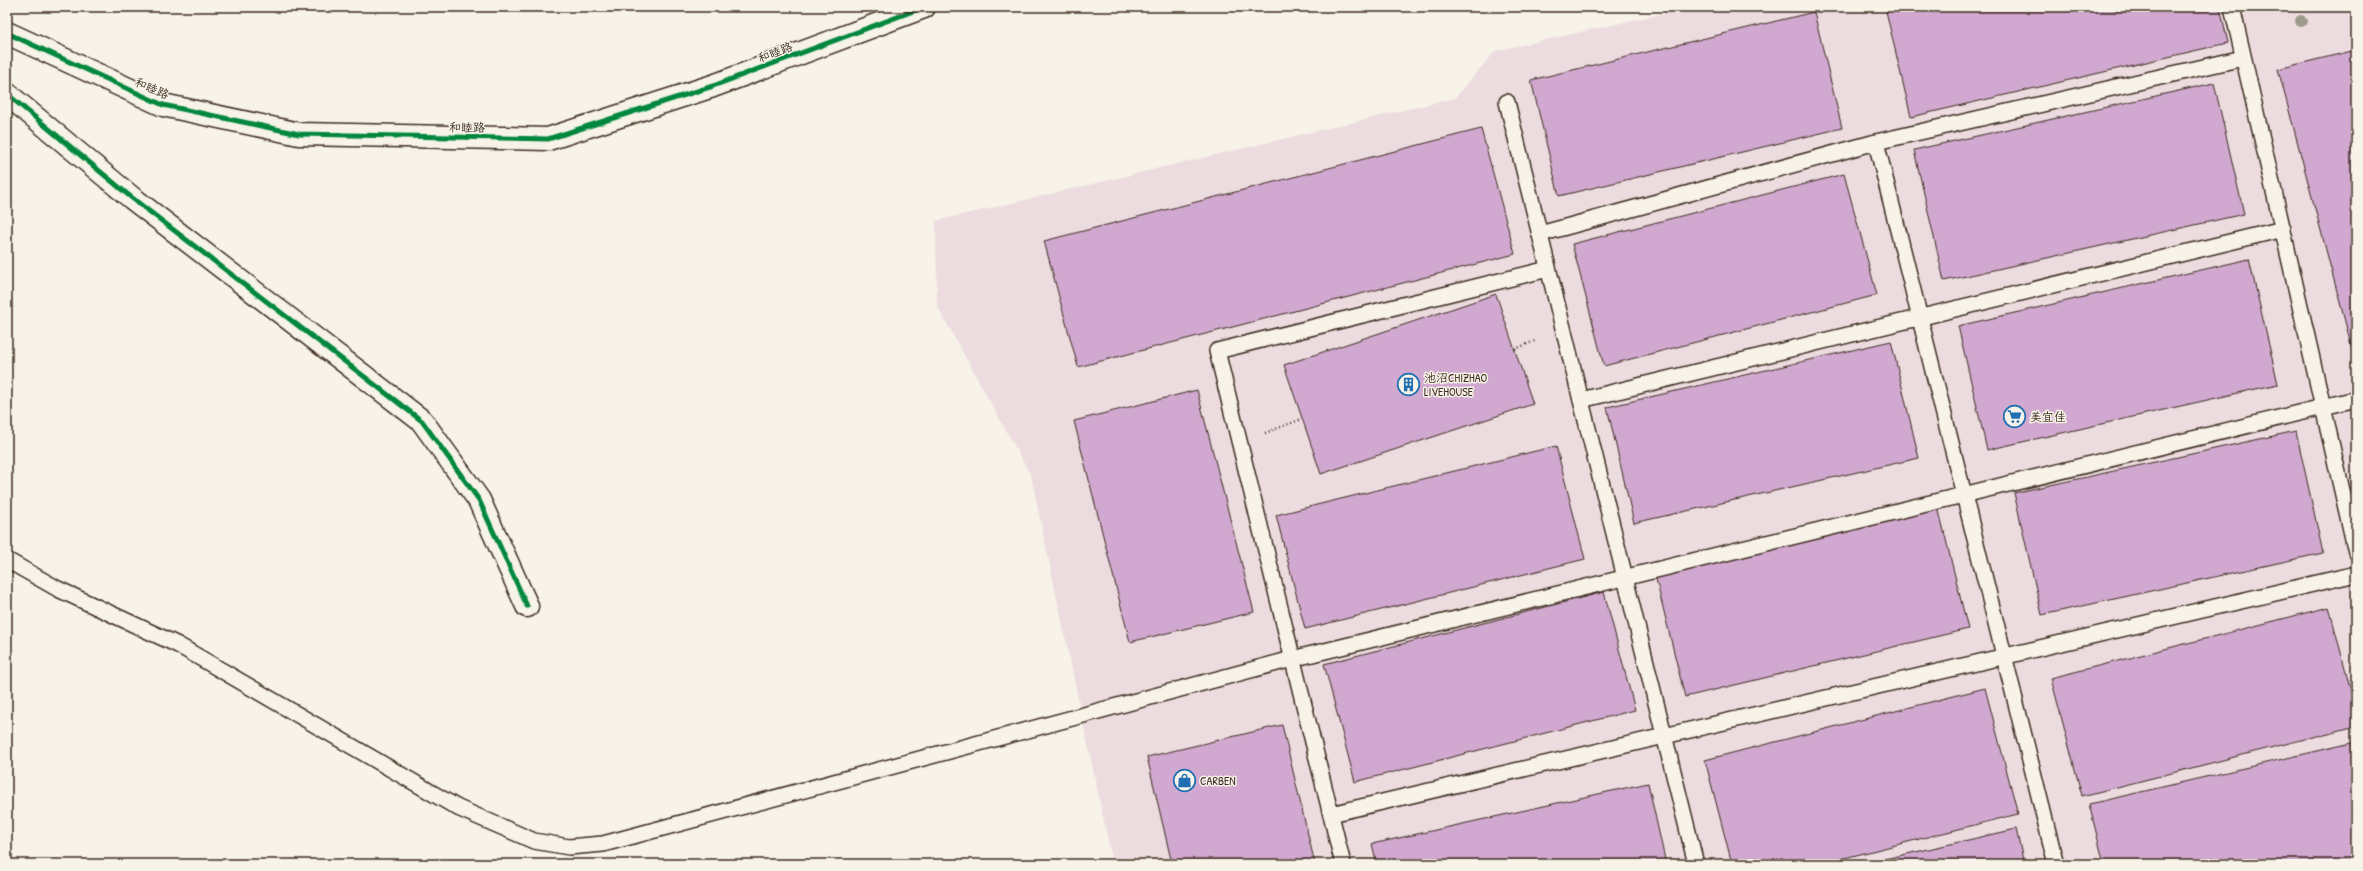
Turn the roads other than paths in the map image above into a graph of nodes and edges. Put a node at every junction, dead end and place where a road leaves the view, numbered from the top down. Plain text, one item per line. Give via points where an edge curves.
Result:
1 (924, 7) edge
2 (2232, 7) edge
3 (7, 33) edge
4 (2243, 58) junction
5 (7, 94) edge
6 (1507, 102) dead end
7 (1876, 142) junction
8 (2283, 229) junction
9 (1540, 234) junction
10 (1548, 269) junction
11 (1919, 318) junction
12 (2356, 399) edge
13 (1581, 400) junction
14 (2323, 407) junction
15 (1964, 495) junction
16 (2356, 552) edge
17 (7, 560) edge
18 (2356, 574) edge
19 (1625, 577) junction
20 (527, 606) dead end
21 (2004, 657) junction
22 (1292, 659) junction
23 (1664, 736) junction
24 (1331, 814) junction
25 (1343, 864) edge
26 (1696, 864) edge
27 (2056, 864) edge

1 - 3 street, 和睦路 via 714,86 548,139 299,134 163,105
2 - 4 lane
4 - 7 lane
4 - 8 lane
5 - 20 street via 132,198 422,421 479,500
6 - 9 lane
7 - 9 lane
7 - 11 lane
8 - 11 lane
8 - 14 lane
9 - 10 lane
10 - 13 lane
10 - 22 lane via 1217,352
11 - 13 lane
11 - 15 lane
12 - 14 lane
13 - 19 lane
14 - 15 lane
14 - 16 lane
15 - 19 lane
15 - 21 lane
17 - 22 lane via 58,589 178,645 458,808 534,842 569,847 603,844
18 - 21 lane
19 - 22 lane
19 - 23 lane
21 - 23 lane
21 - 27 lane
22 - 24 lane
23 - 24 lane
23 - 26 lane
24 - 25 lane

